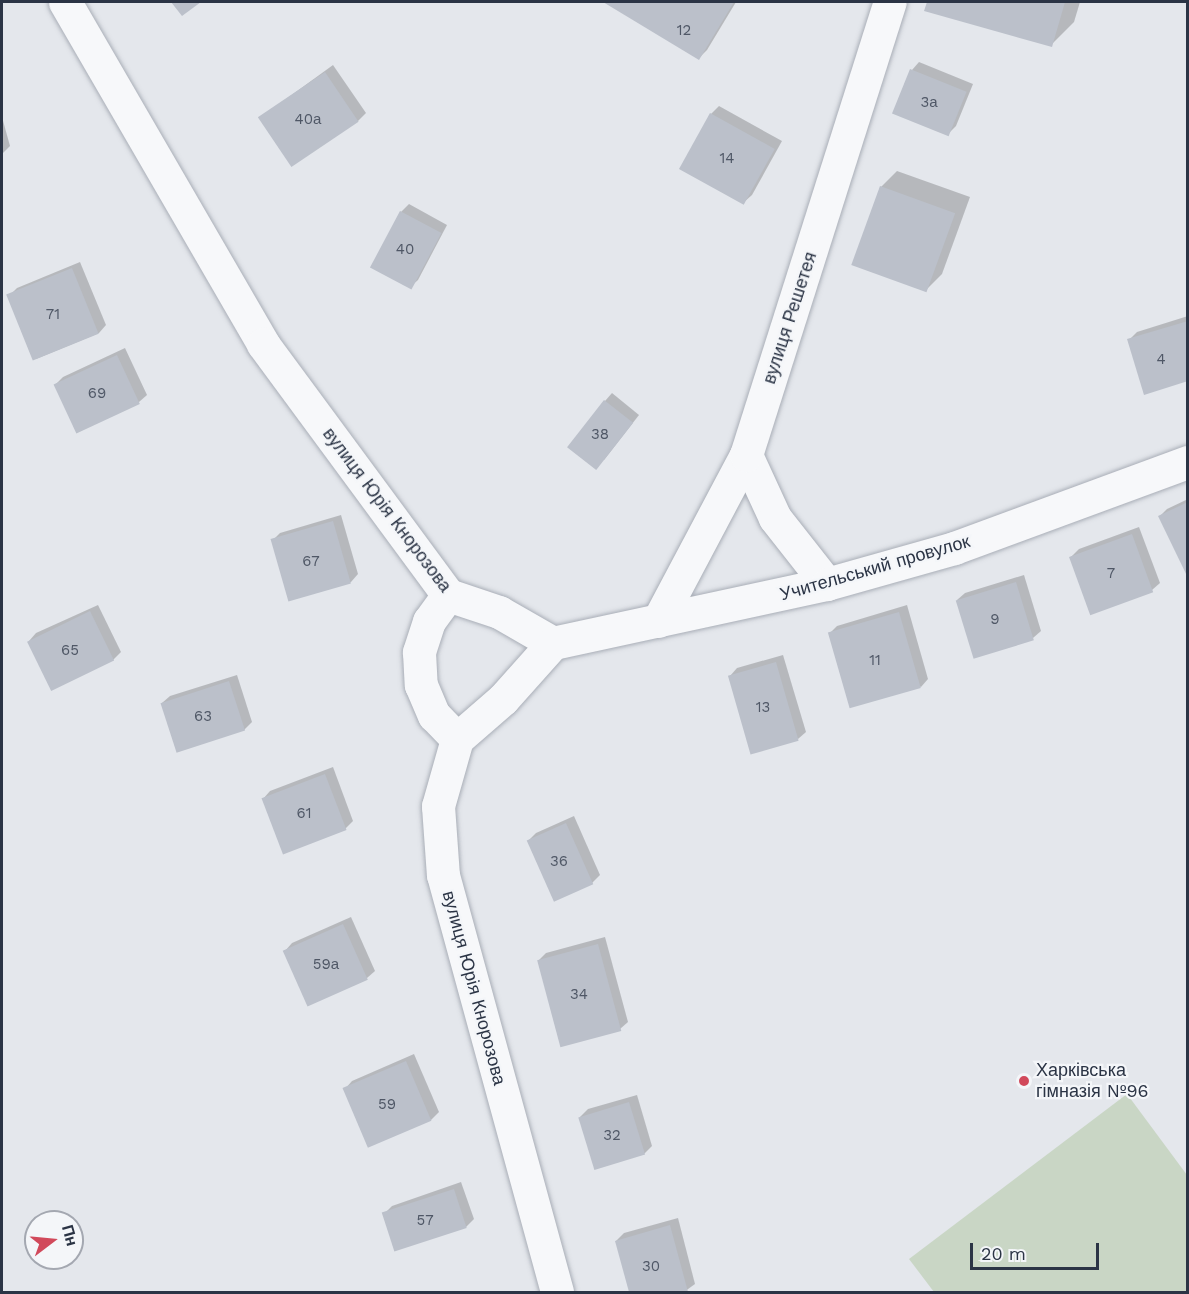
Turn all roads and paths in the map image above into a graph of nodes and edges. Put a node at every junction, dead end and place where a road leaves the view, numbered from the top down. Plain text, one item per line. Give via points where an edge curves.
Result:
1 (65, 2) edge
2 (890, 2) edge
3 (746, 455) junction
4 (1188, 462) edge
5 (827, 584) junction
6 (448, 595) junction
7 (658, 621) junction
8 (553, 643) junction
9 (457, 739) junction
10 (557, 1293) edge

1 - 6 street, вулиця Юрія Кнорозова via 263,344
2 - 3 street, вулиця Решетея
3 - 5 street via 775,518
3 - 7 street, вулиця Решетея
4 - 5 street, Учительський провулок via 954,548
5 - 7 street, Учительський провулок
6 - 8 street, вулиця Юрія Кнорозова via 499,612
6 - 9 street via 429,621 419,652 421,685 434,715
7 - 8 street, Учительський провулок
8 - 9 street via 503,699
9 - 10 street, вулиця Юрія Кнорозова via 438,806 443,875

